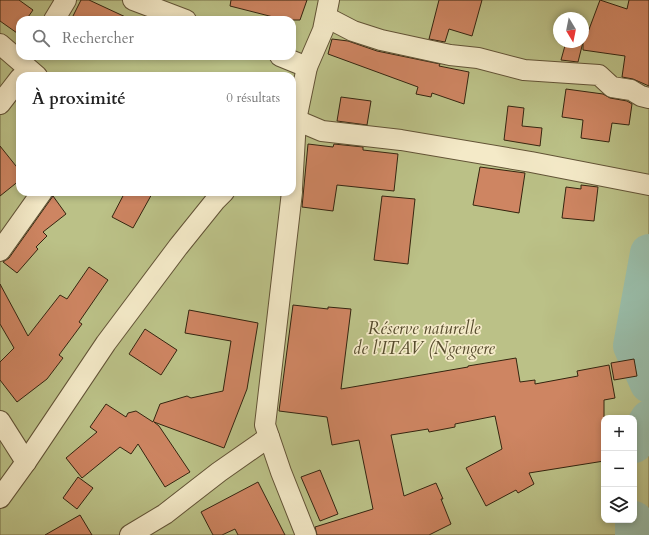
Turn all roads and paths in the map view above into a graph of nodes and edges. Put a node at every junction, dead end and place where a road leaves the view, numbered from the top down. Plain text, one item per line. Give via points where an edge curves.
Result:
1 (66, 0) edge
2 (133, 0) edge
3 (328, 8) edge
4 (56, 16) edge
5 (175, 16) edge
6 (0, 44) edge
7 (16, 59) edge
8 (17, 60) edge
9 (290, 60) edge
10 (306, 66) junction
11 (28, 71) edge
12 (16, 85) edge
13 (649, 98) edge
14 (0, 104) edge
15 (296, 113) edge
16 (296, 123) edge
17 (648, 185) edge
18 (39, 196) edge
19 (212, 196) edge
20 (292, 196) edge
21 (0, 251) edge
22 (0, 421) edge
23 (275, 455) junction
24 (26, 462) junction
25 (0, 498) edge
26 (130, 535) edge
27 (306, 535) edge

1 - 4 street
2 - 5 street
3 - 10 street via 323,30
3 - 13 street via 353,31 381,40 450,56 478,58 524,70 599,75 612,87 631,90
6 - 7 street
8 - 11 street
9 - 10 street
10 - 15 street
12 - 14 street
16 - 17 street via 322,131 401,140
18 - 21 street
19 - 24 street via 178,247 106,343
20 - 23 street via 265,425
22 - 24 street
23 - 26 street via 219,472 165,514
23 - 27 street
24 - 25 street

